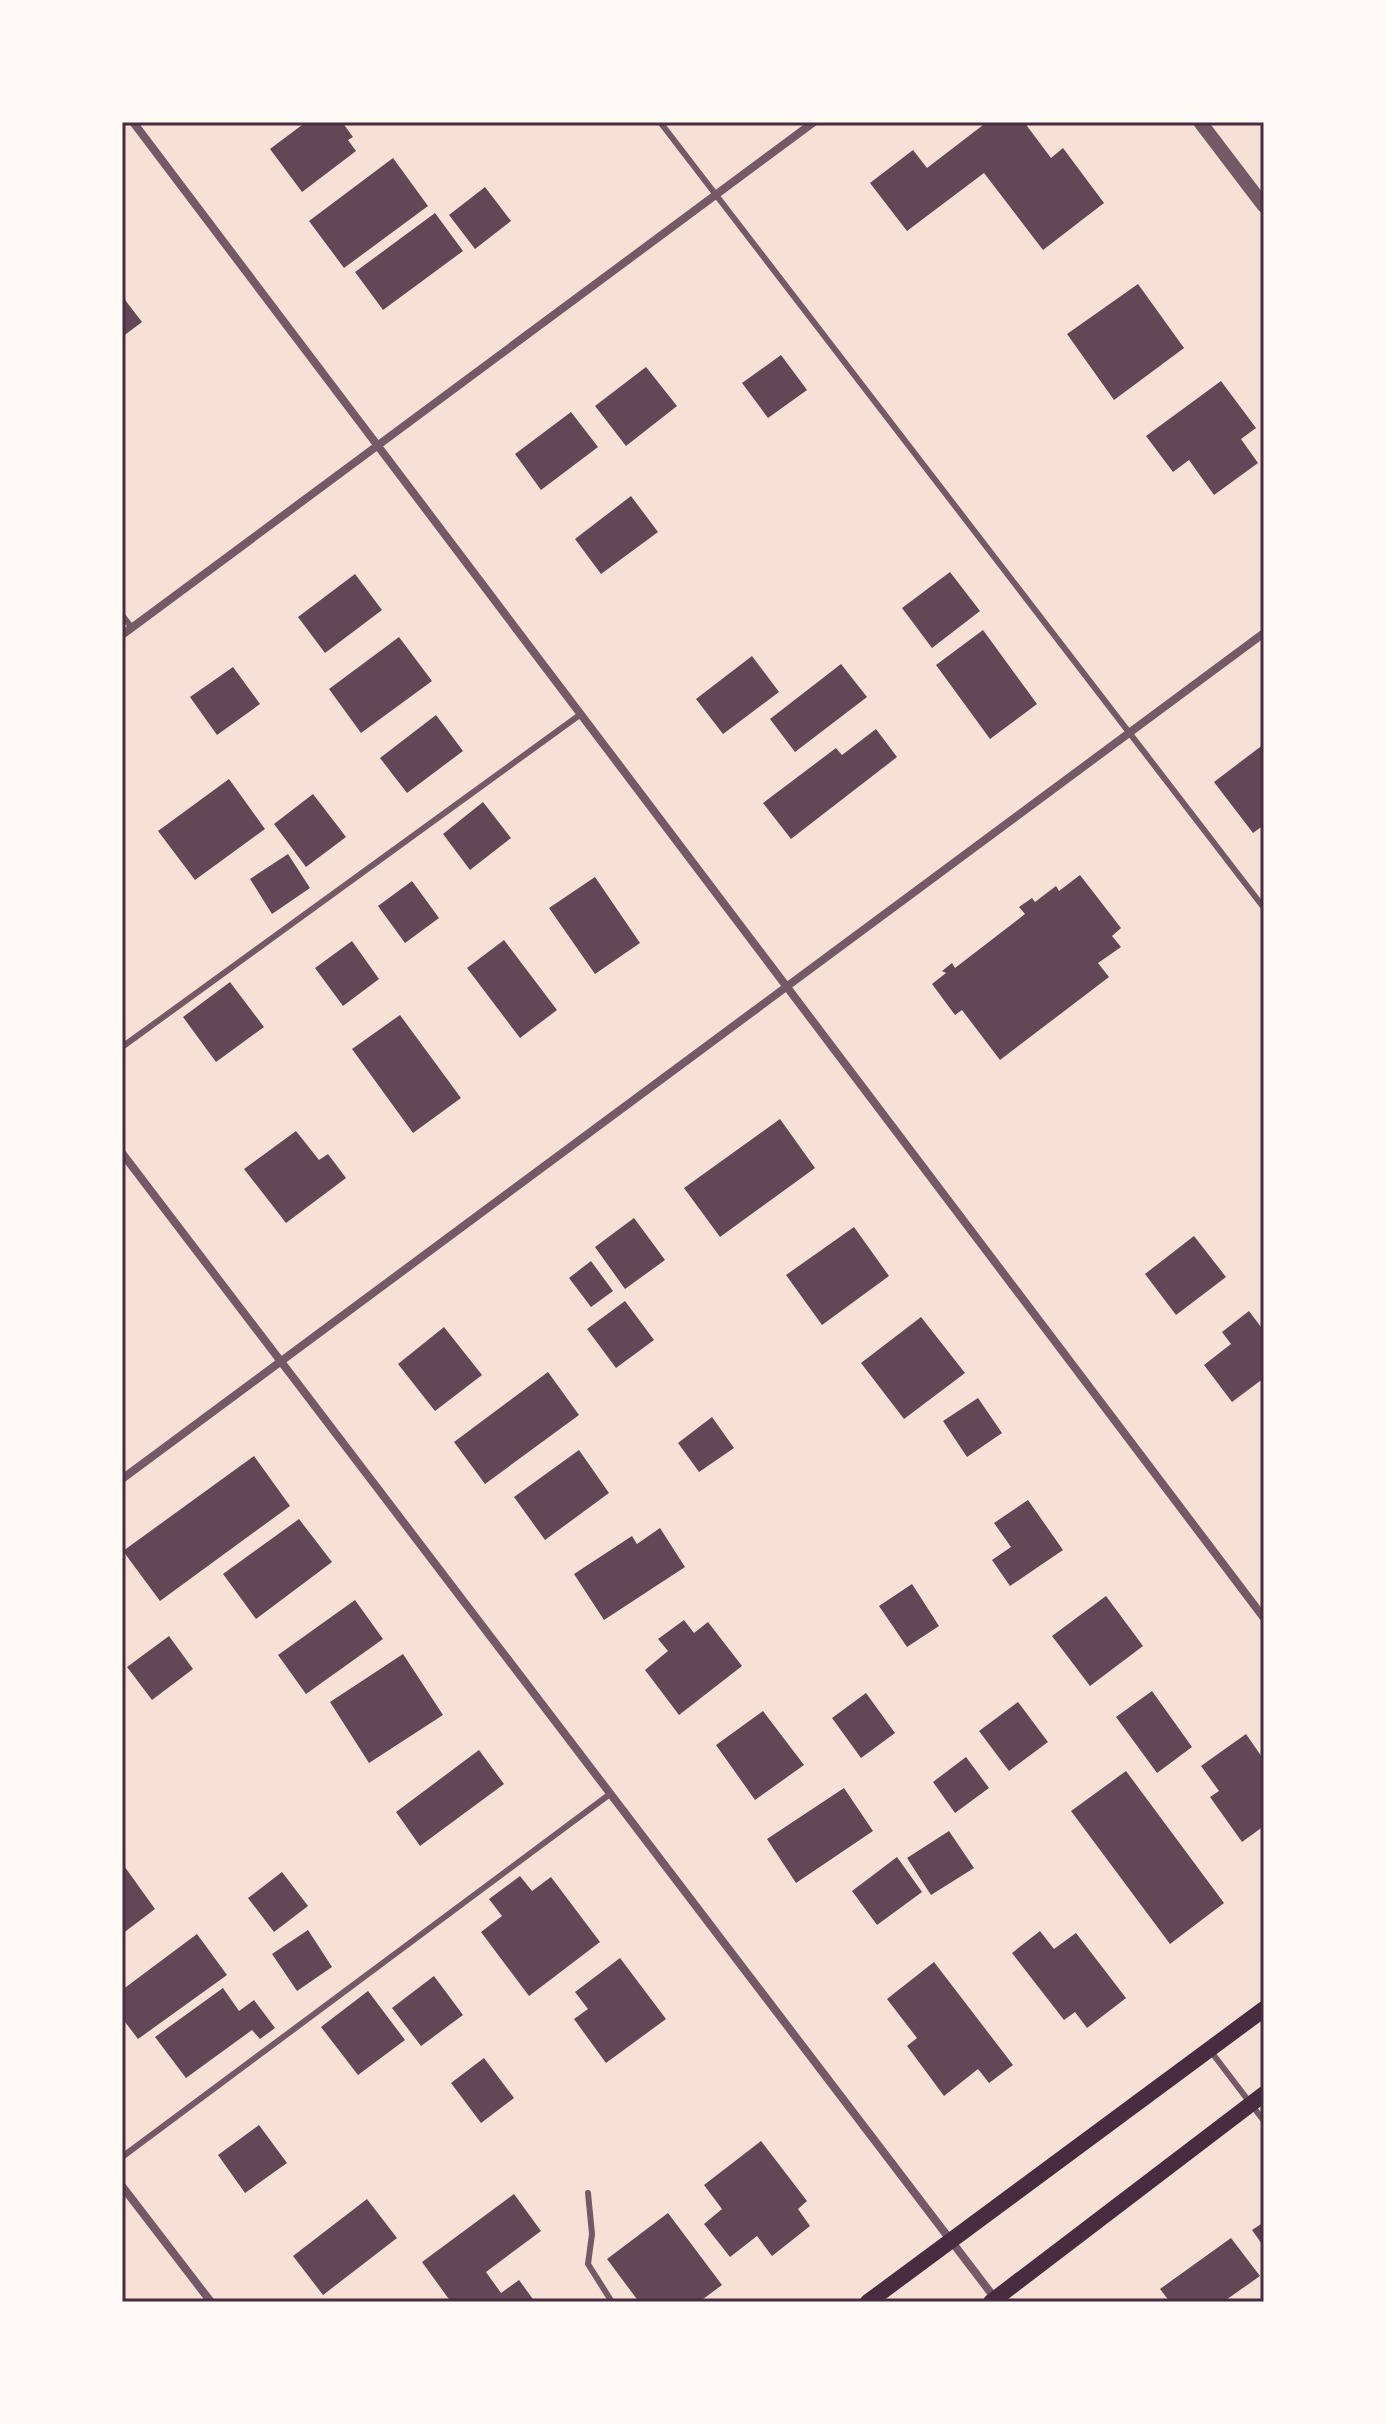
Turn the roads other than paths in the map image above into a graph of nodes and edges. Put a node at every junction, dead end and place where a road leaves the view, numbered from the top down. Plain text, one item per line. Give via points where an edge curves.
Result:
1 (133, 122) edge
2 (660, 122) edge
3 (814, 122) edge
4 (1200, 122) edge
5 (715, 195) junction
6 (1264, 206) edge
7 (378, 445) junction
8 (122, 615) edge
9 (132, 628) junction
10 (1264, 633) edge
11 (122, 635) edge
12 (581, 714) junction
13 (1130, 732) junction
14 (1264, 908) edge
15 (786, 986) junction
16 (122, 1047) edge
17 (122, 1153) edge
18 (280, 1361) junction
19 (122, 1479) edge
20 (1263, 1614) edge
21 (610, 1794) junction
22 (1264, 2009) edge
23 (1209, 2049) junction
24 (1257, 2099) edge
25 (1264, 2121) edge
26 (122, 2157) edge
27 (122, 2186) edge
28 (588, 2193) dead end
29 (951, 2240) junction
30 (994, 2301) edge
31 (211, 2302) edge
32 (612, 2302) edge
33 (868, 2302) edge

1 - 7 street
2 - 5 lane
3 - 5 street
4 - 6 street
5 - 7 street
5 - 13 lane
7 - 9 street
7 - 12 street
8 - 9 lane
9 - 11 street
10 - 13 street
12 - 15 street
12 - 16 lane
13 - 14 lane
13 - 15 street
15 - 18 street
15 - 20 street
17 - 18 street
18 - 19 street
18 - 21 street
21 - 26 lane
21 - 29 street
22 - 23 main road
23 - 24 lane
23 - 29 main road
24 - 25 lane
24 - 30 main road
27 - 31 street
28 - 32 lane via 588,2264
29 - 30 street
29 - 33 main road

